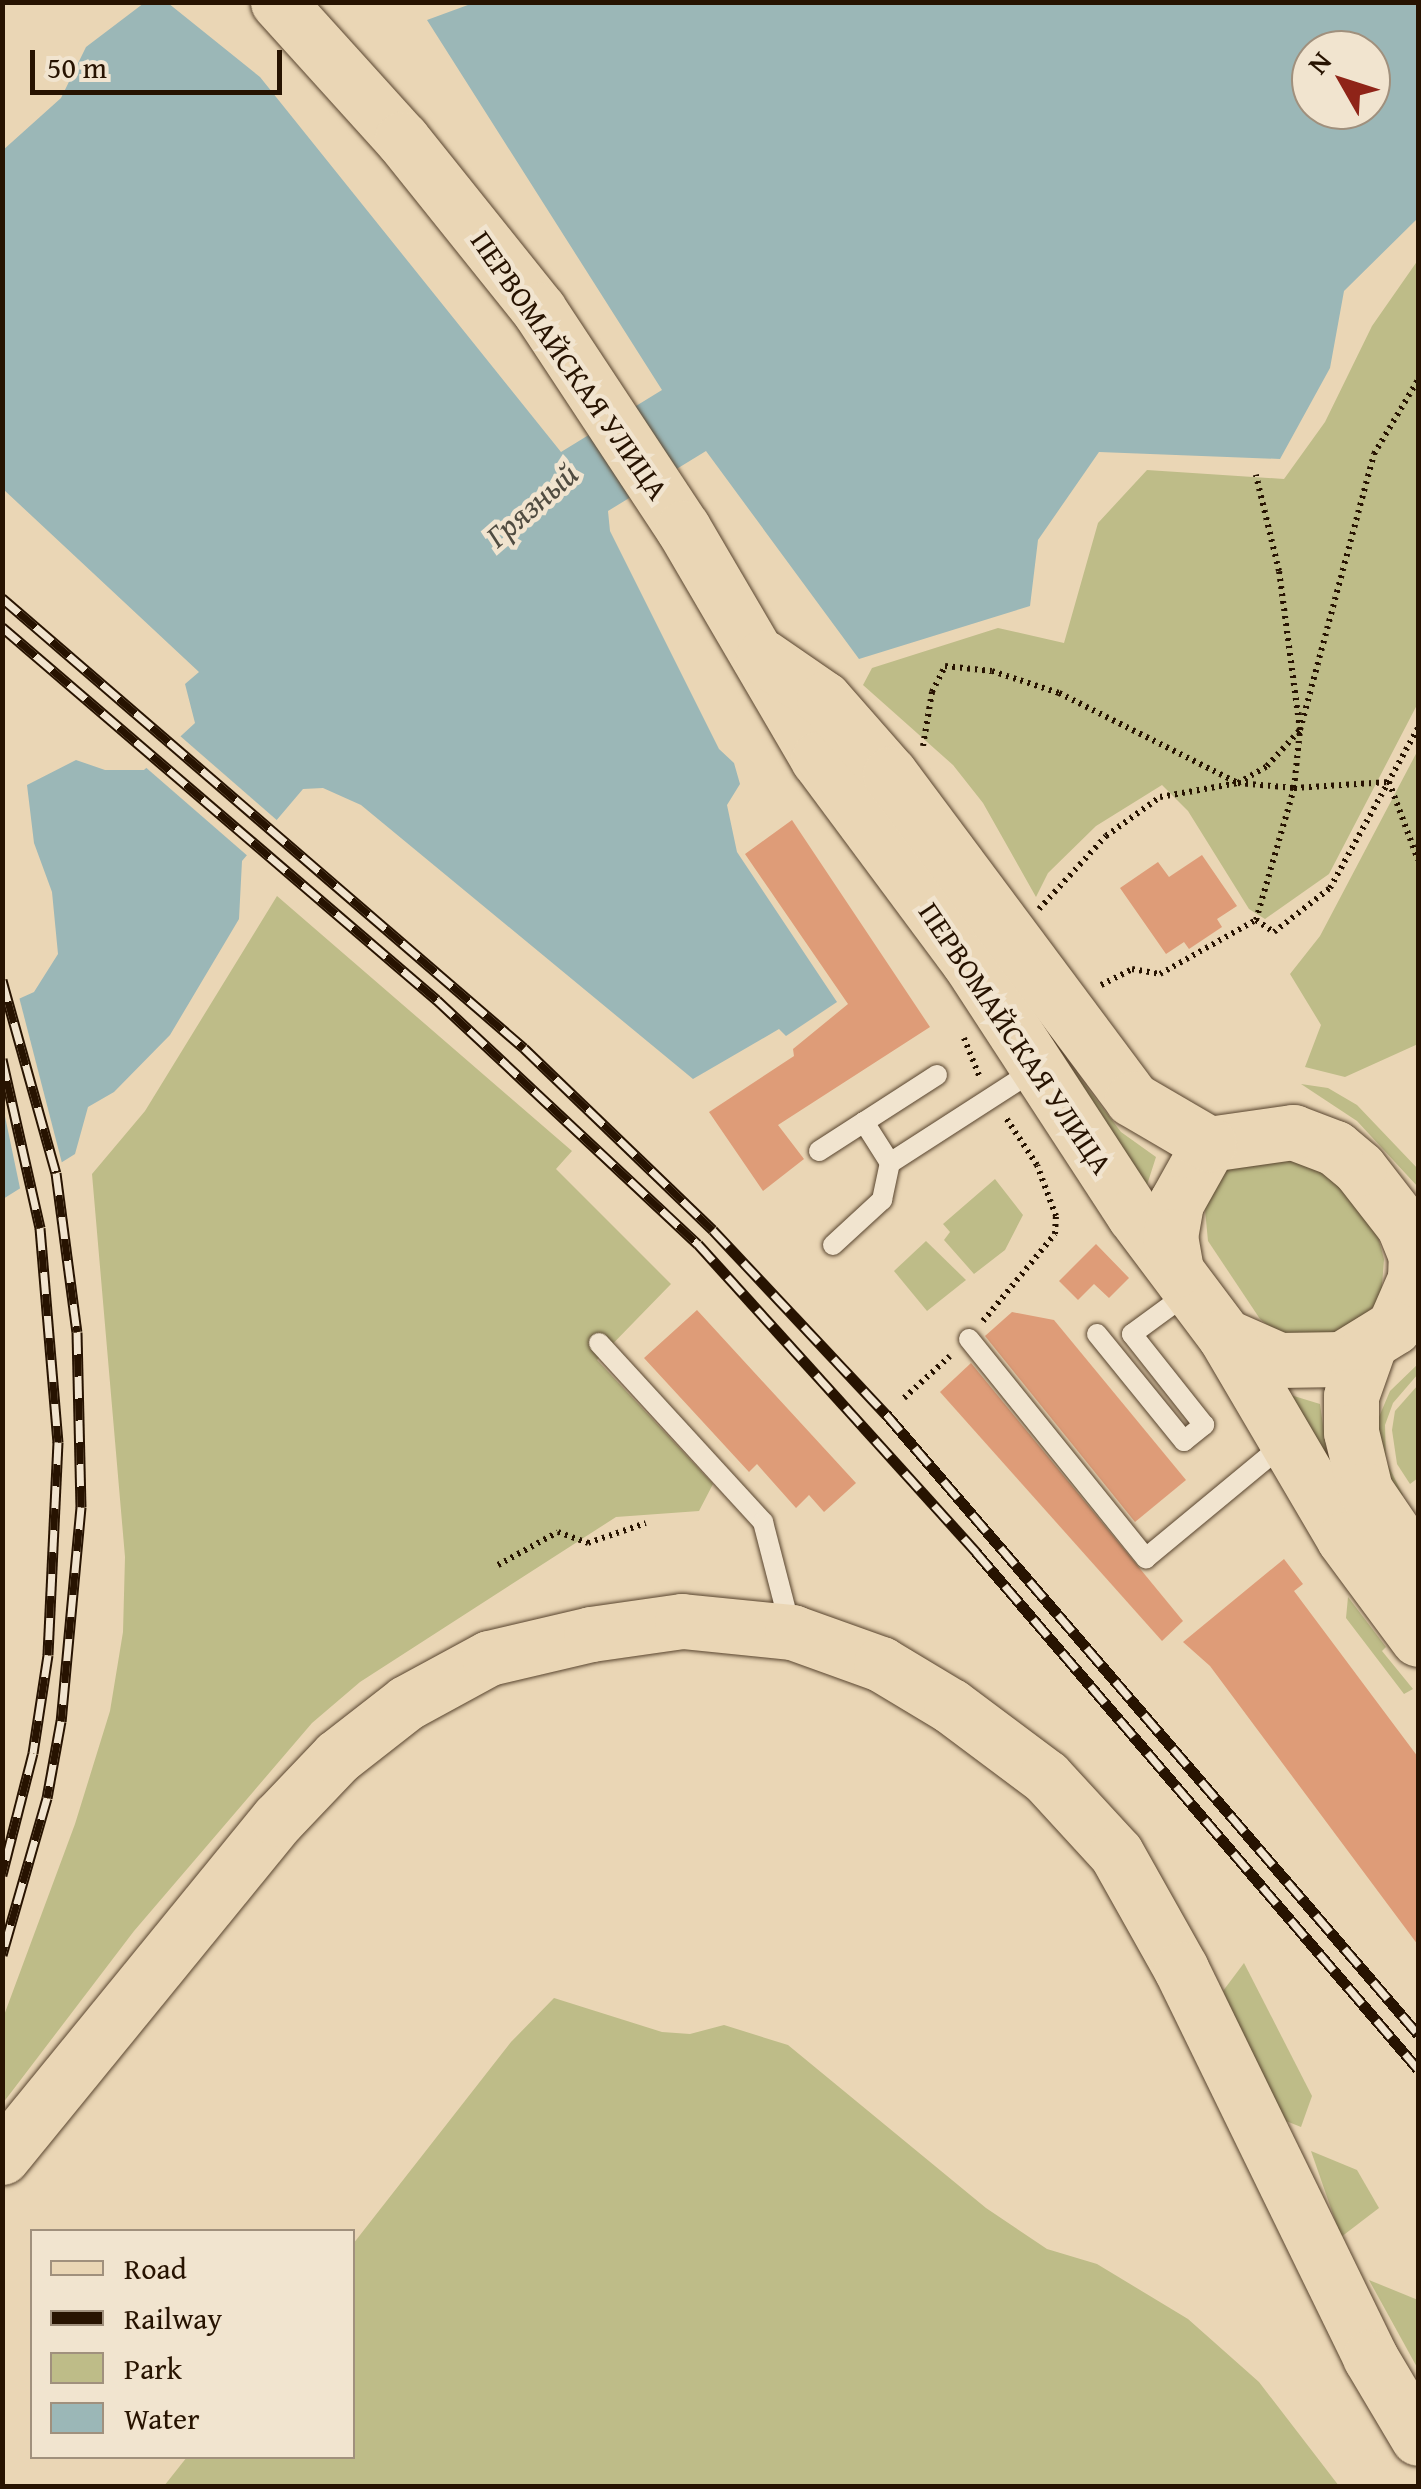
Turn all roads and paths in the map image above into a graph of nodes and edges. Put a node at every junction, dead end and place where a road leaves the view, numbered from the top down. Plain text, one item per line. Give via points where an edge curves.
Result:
1 (278, 2) edge
2 (1418, 382) edge
3 (1256, 475) dead end
4 (760, 655) junction
5 (1418, 728) edge
6 (1300, 730) junction
7 (923, 752) dead end
8 (1390, 782) junction
9 (1238, 783) junction
10 (1294, 788) junction
11 (1418, 860) edge
12 (1032, 917) dead end
13 (1256, 920) junction
14 (1083, 995) dead end
15 (960, 1029) dead end
16 (1038, 1068) junction
17 (937, 1075) dead end
18 (993, 1097) junction
19 (864, 1122) junction
20 (1209, 1144) junction
21 (819, 1151) dead end
22 (890, 1164) junction
23 (834, 1245) dead end
24 (1184, 1280) junction
25 (1132, 1334) junction
26 (1225, 1336) junction
27 (968, 1339) junction
28 (599, 1343) dead end
29 (1368, 1348) junction
30 (904, 1398) dead end
31 (1285, 1443) junction
32 (646, 1523) dead end
33 (498, 1565) dead end
34 (1418, 1568) edge
35 (792, 1632) junction
36 (1418, 1639) edge
37 (2, 2158) edge
38 (1418, 2438) edge

1 - 4 main road, ПЕРВОМАЙСКАЯ УЛИЦА via 444,190 590,386
2 - 6 path via 1374,454
3 - 6 path via 1279,571
4 - 16 main road, ПЕРВОМАЙСКАЯ УЛИЦА via 818,760
4 - 20 main road, ПЕРВОМАЙСКАЯ УЛИЦА via 824,698 890,774 1132,1099
5 - 8 path
6 - 9 path via 1267,766
6 - 10 path
7 - 9 path via 932,692 945,666 960,664 1060,693
8 - 10 path
8 - 11 path
8 - 13 path via 1330,888 1274,932
9 - 10 path
9 - 12 path via 1160,798 1106,836
10 - 13 path
13 - 14 path via 1160,974 1132,969
15 - 18 path
16 - 18 lane
16 - 24 main road, ПЕРВОМАЙСКАЯ УЛИЦА
17 - 19 lane
18 - 22 lane
18 - 27 path via 1036,1165 1056,1216 1055,1234
19 - 21 lane
19 - 22 lane
20 - 24 main road via 1176,1203 1170,1236
20 - 29 main road via 1276,1133 1312,1136 1360,1168 1386,1199 1416,1256 1415,1279 1394,1327
22 - 23 lane via 882,1200
24 - 25 lane
24 - 26 main road
25 - 25 lane via 1204,1426 1184,1441 1104,1343
26 - 29 main road via 1278,1360 1342,1359
26 - 31 main road
27 - 30 path
27 - 31 lane via 1146,1558
28 - 35 lane via 762,1522
29 - 34 main road via 1351,1396 1351,1432 1365,1490
31 - 36 main road via 1344,1539
32 - 33 path via 588,1543 558,1532
35 - 37 main road via 682,1621 591,1634 489,1658 406,1702 337,1757 278,1818
35 - 38 main road via 881,1664 951,1706 1046,1777 1116,1854 1189,1986 1370,2357

